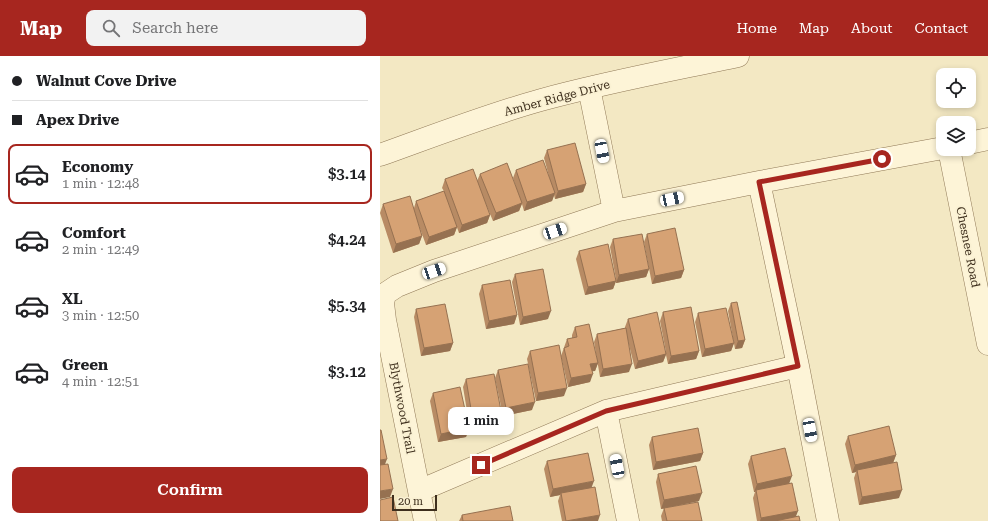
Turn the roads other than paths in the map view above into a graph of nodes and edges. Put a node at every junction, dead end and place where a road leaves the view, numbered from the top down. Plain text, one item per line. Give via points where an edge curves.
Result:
1 (738, 56) edge
2 (590, 88) junction
3 (988, 139) edge
4 (976, 142) edge
5 (936, 149) edge
6 (380, 155) edge
7 (950, 156) edge
8 (759, 182) junction
9 (614, 211) junction
10 (988, 344) edge
11 (798, 366) junction
12 (606, 411) junction
13 (419, 491) junction
14 (425, 521) edge
15 (628, 521) edge
16 (828, 521) edge

1 - 2 street, Amber Ridge Drive
2 - 6 street, Amber Ridge Drive via 511,109
2 - 9 street
3 - 4 street
5 - 8 street
7 - 10 street, Chesnee Road
8 - 9 street
8 - 11 street
9 - 13 street, Blythwood Trail via 434,271 397,286 385,294 382,303
11 - 12 street
11 - 16 street
12 - 13 street
12 - 15 street
13 - 14 street, Blythwood Trail

